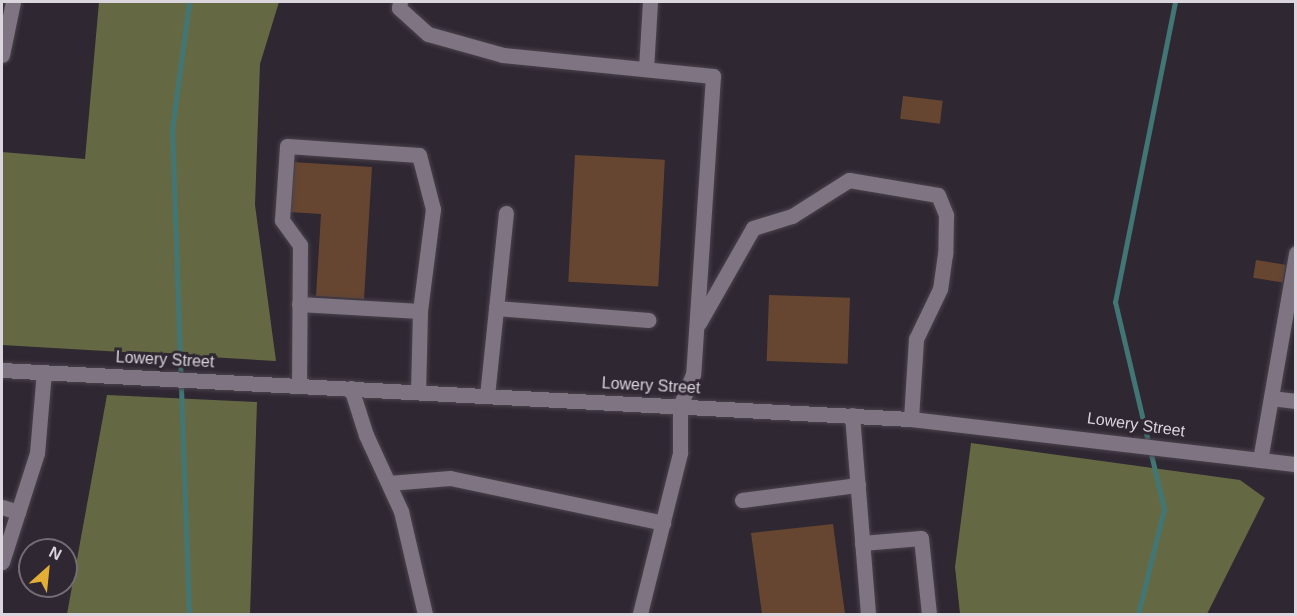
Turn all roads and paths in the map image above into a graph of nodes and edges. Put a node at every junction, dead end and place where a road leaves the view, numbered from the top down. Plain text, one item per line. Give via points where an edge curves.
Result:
1 (14, 2) edge
2 (400, 2) edge
3 (650, 2) edge
4 (2, 56) edge
5 (646, 69) junction
6 (506, 213) dead end
7 (1296, 253) edge
8 (299, 304) junction
9 (496, 308) junction
10 (420, 311) junction
11 (649, 320) dead end
12 (697, 327) junction
13 (2, 370) edge
14 (44, 372) junction
15 (299, 386) junction
16 (351, 388) junction
17 (418, 392) junction
18 (487, 396) junction
19 (1271, 398) junction
20 (1296, 401) edge
21 (680, 406) junction
22 (852, 415) junction
23 (911, 419) junction
24 (1260, 460) junction
25 (1296, 464) edge
26 (389, 483) junction
27 (858, 485) junction
28 (742, 500) dead end
29 (2, 507) edge
30 (18, 512) junction
31 (663, 523) junction
32 (862, 543) junction
33 (2, 562) edge
34 (425, 615) edge
35 (640, 615) edge
36 (868, 615) edge
37 (929, 615) edge

1 - 4 street
2 - 5 street via 399,8 428,34 503,55
3 - 5 street
5 - 12 street via 713,76
6 - 9 street
7 - 19 street
8 - 10 street
8 - 10 street via 300,245 282,220 287,146 419,155 433,209
8 - 15 street
9 - 11 street
9 - 18 street
10 - 17 street
12 - 21 street via 693,374
12 - 23 street via 753,228 792,216 849,180 938,195 946,215 945,254 940,289 916,339
13 - 14 street, Lowery Street
14 - 15 street, Lowery Street
14 - 30 street via 37,453
15 - 16 street, Lowery Street
16 - 17 street, Lowery Street
16 - 26 street
17 - 18 street, Lowery Street
18 - 21 street, Lowery Street
19 - 20 street
19 - 24 street
21 - 22 street, Lowery Street
21 - 31 street via 680,453
22 - 23 street, Lowery Street
22 - 27 street
23 - 24 street, Lowery Street
24 - 25 street, Lowery Street
26 - 31 street via 450,478
26 - 34 street via 401,511
27 - 28 street
27 - 32 street
29 - 30 street
30 - 33 street
31 - 35 street
32 - 36 street
32 - 37 street via 921,538

